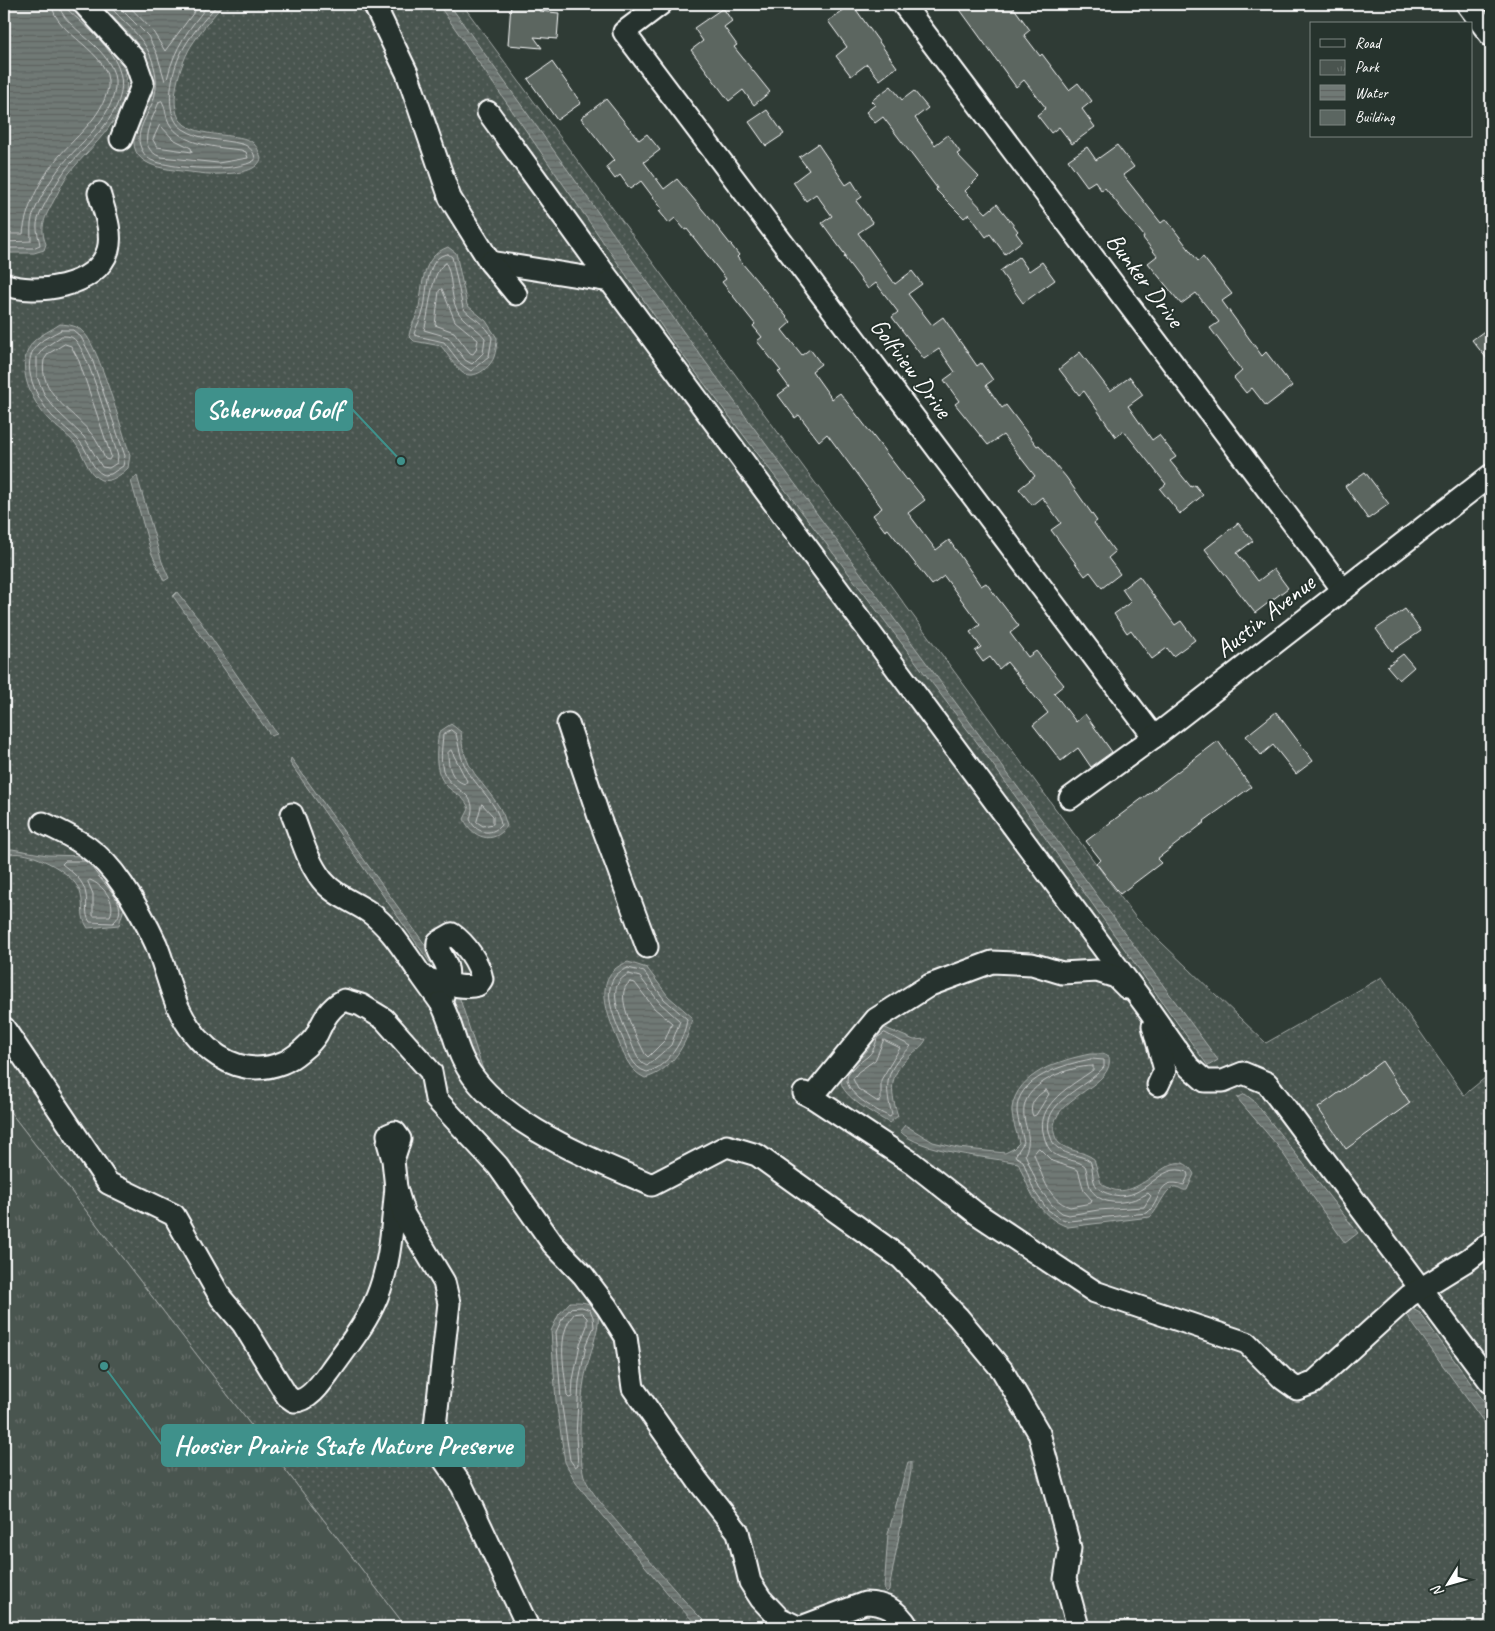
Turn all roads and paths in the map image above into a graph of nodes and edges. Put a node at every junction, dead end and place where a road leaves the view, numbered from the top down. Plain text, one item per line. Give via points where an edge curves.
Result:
1 (84, 4) edge
2 (374, 4) edge
3 (661, 4) edge
4 (903, 4) edge
5 (1467, 4) edge
6 (1491, 36) edge
7 (488, 112) dead end
8 (121, 139) dead end
9 (99, 193) dead end
10 (490, 262) junction
11 (610, 281) junction
12 (4, 284) edge
13 (516, 294) dead end
14 (1491, 475) edge
15 (1343, 590) junction
16 (568, 724) dead end
17 (1154, 737) junction
18 (1070, 798) dead end
19 (292, 814) dead end
20 (43, 823) dead end
21 (647, 947) dead end
22 (1149, 1010) junction
23 (4, 1028) edge
24 (1158, 1085) dead end
25 (393, 1160) dead end
26 (396, 1188) junction
27 (1491, 1242) edge
28 (1420, 1289) junction
29 (1491, 1383) edge
30 (528, 1627) edge
31 (799, 1627) edge
32 (908, 1627) edge
33 (1078, 1627) edge

1 - 8 street via 135,60 143,83
2 - 10 street via 407,73 450,198
3 - 17 street, Golfview Drive via 624,32
4 - 15 street, Bunker Drive
5 - 6 street
7 - 11 street
9 - 12 street via 107,222 108,249 99,268 81,280 52,289
10 - 11 street
10 - 13 street
11 - 22 street
14 - 15 street, Austin Avenue
15 - 17 street, Austin Avenue
16 - 21 street
17 - 18 street, Austin Avenue
19 - 33 street via 311,864 323,881 336,894 370,912 386,927 423,978 443,993 463,1060 475,1079 499,1104 564,1147 652,1185 727,1146 757,1155 901,1258 958,1317 1002,1370 1039,1434 1070,1548 1065,1579
20 - 31 street via 74,836 104,860 122,884 156,943 178,1006 190,1029 204,1046 225,1060 242,1068 283,1063 316,1036 334,1006 344,1000 361,1005 384,1019 431,1072 436,1099 498,1166 553,1244 583,1275 607,1307 626,1337 633,1388 738,1532 750,1582 761,1599 779,1618
22 - 24 street via 1165,1070
22 - 28 street via 1189,1067 1205,1081 1223,1080 1243,1073 1267,1083
22 - 28 street via 1116,977 1097,971 1062,973 1032,964 992,962 930,985 876,1018 808,1095 911,1162 976,1213 1095,1292 1247,1343 1283,1379 1298,1389 1313,1383
23 - 26 street via 108,1183 174,1215 221,1298 243,1324 287,1396 294,1402 308,1396 325,1378 360,1330 377,1296 388,1256
25 - 26 street
26 - 30 street via 404,1215 444,1282 449,1303 433,1444 462,1486
27 - 28 street
28 - 29 street
31 - 32 street via 865,1603 890,1608 901,1615

